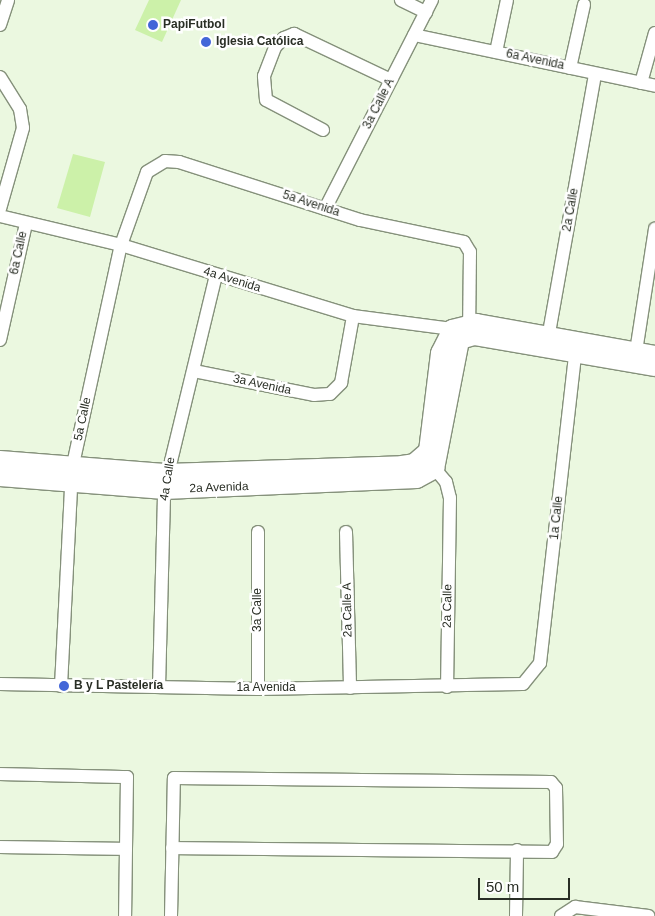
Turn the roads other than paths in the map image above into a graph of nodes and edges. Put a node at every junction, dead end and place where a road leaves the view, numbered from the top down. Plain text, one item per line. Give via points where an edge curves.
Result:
1 (8, 0) edge
2 (401, 0) edge
3 (507, 0) edge
4 (584, 5) dead end
5 (429, 6) edge
6 (0, 25) edge
7 (655, 33) edge
8 (414, 34) junction
9 (496, 52) junction
10 (570, 68) junction
11 (595, 74) junction
12 (0, 77) edge
13 (391, 80) junction
14 (641, 83) junction
15 (655, 86) edge
16 (323, 130) dead end
17 (156, 165) joint
18 (0, 209) edge
19 (325, 209) junction
20 (0, 216) edge
21 (26, 224) junction
22 (655, 229) edge
23 (121, 245) junction
24 (216, 275) junction
25 (353, 316) junction
26 (465, 333) junction
27 (0, 340) edge
28 (548, 340) junction
29 (575, 354) junction
30 (655, 355) edge
31 (636, 357) junction
32 (655, 367) edge
33 (194, 370) junction
34 (0, 460) edge
35 (430, 462) junction
36 (0, 477) edge
37 (71, 477) junction
38 (166, 481) junction
39 (258, 532) dead end
40 (346, 532) dead end
41 (531, 679) joint
42 (0, 684) edge
43 (61, 686) junction
44 (447, 687) junction
45 (159, 688) junction
46 (350, 688) junction
47 (258, 689) junction
48 (0, 774) edge
49 (0, 847) edge
50 (172, 848) junction
51 (126, 849) junction
52 (517, 850) junction
53 (639, 915) edge
54 (125, 916) edge
55 (171, 916) edge
56 (516, 916) edge
57 (561, 916) edge

1 - 6 street
2 - 5 street
3 - 9 street
4 - 10 street
5 - 8 street, 3a Calle A
7 - 14 street
8 - 9 street, 6a Avenida
8 - 13 street, 3a Calle A
9 - 10 street, 6a Avenida
10 - 11 street, 6a Avenida
11 - 14 street, 6a Avenida
11 - 28 street, 2a Calle
12 - 18 street via 20,109 23,128
13 - 16 street via 294,34 284,38 268,61 262,92 266,100
13 - 19 street, 3a Calle A
14 - 15 street, 6a Avenida
17 - 19 street, 5a Avenida via 179,162
17 - 23 street, 5a Calle via 147,172
19 - 26 street, 5a Avenida via 467,245
20 - 21 street, 4a Avenida
21 - 23 street, 4a Avenida
21 - 27 street, 6a Calle
22 - 31 street
23 - 24 street, 4a Avenida
23 - 37 street, 5a Calle
24 - 25 street, 4a Avenida
24 - 33 street, 4a Calle
25 - 26 street, 4a Avenida
25 - 33 street, 3a Avenida via 341,382 330,394 314,395
26 - 28 street, 4a Avenida
26 - 35 street via 440,352
28 - 29 street, 4a Avenida
28 - 31 street, 4a Avenida
29 - 31 street, 4a Avenida
29 - 41 street, 1a Calle via 540,663
30 - 31 street, 4a Avenida
31 - 32 street, 4a Avenida
33 - 38 street, 4a Calle
34 - 37 street, 2a Avenida
35 - 38 street, 2a Avenida
35 - 44 street, 2a Calle via 450,498
36 - 37 street, 2a Avenida
37 - 38 street, 2a Avenida
37 - 43 street, 5a Calle
38 - 45 street, 4a Calle
39 - 47 street, 3a Calle
40 - 46 street, 2a Calle A
41 - 44 street, 1a Avenida via 514,686
42 - 43 street, 1a Avenida
43 - 45 street, 1a Avenida
44 - 46 street, 1a Avenida
45 - 47 street, 1a Avenida
46 - 47 street, 1a Avenida
48 - 51 street via 126,777
49 - 51 street
50 - 52 street
50 - 52 street via 174,778 555,784 556,848 552,852
50 - 55 street
51 - 54 street
52 - 56 street
53 - 57 street via 575,907

